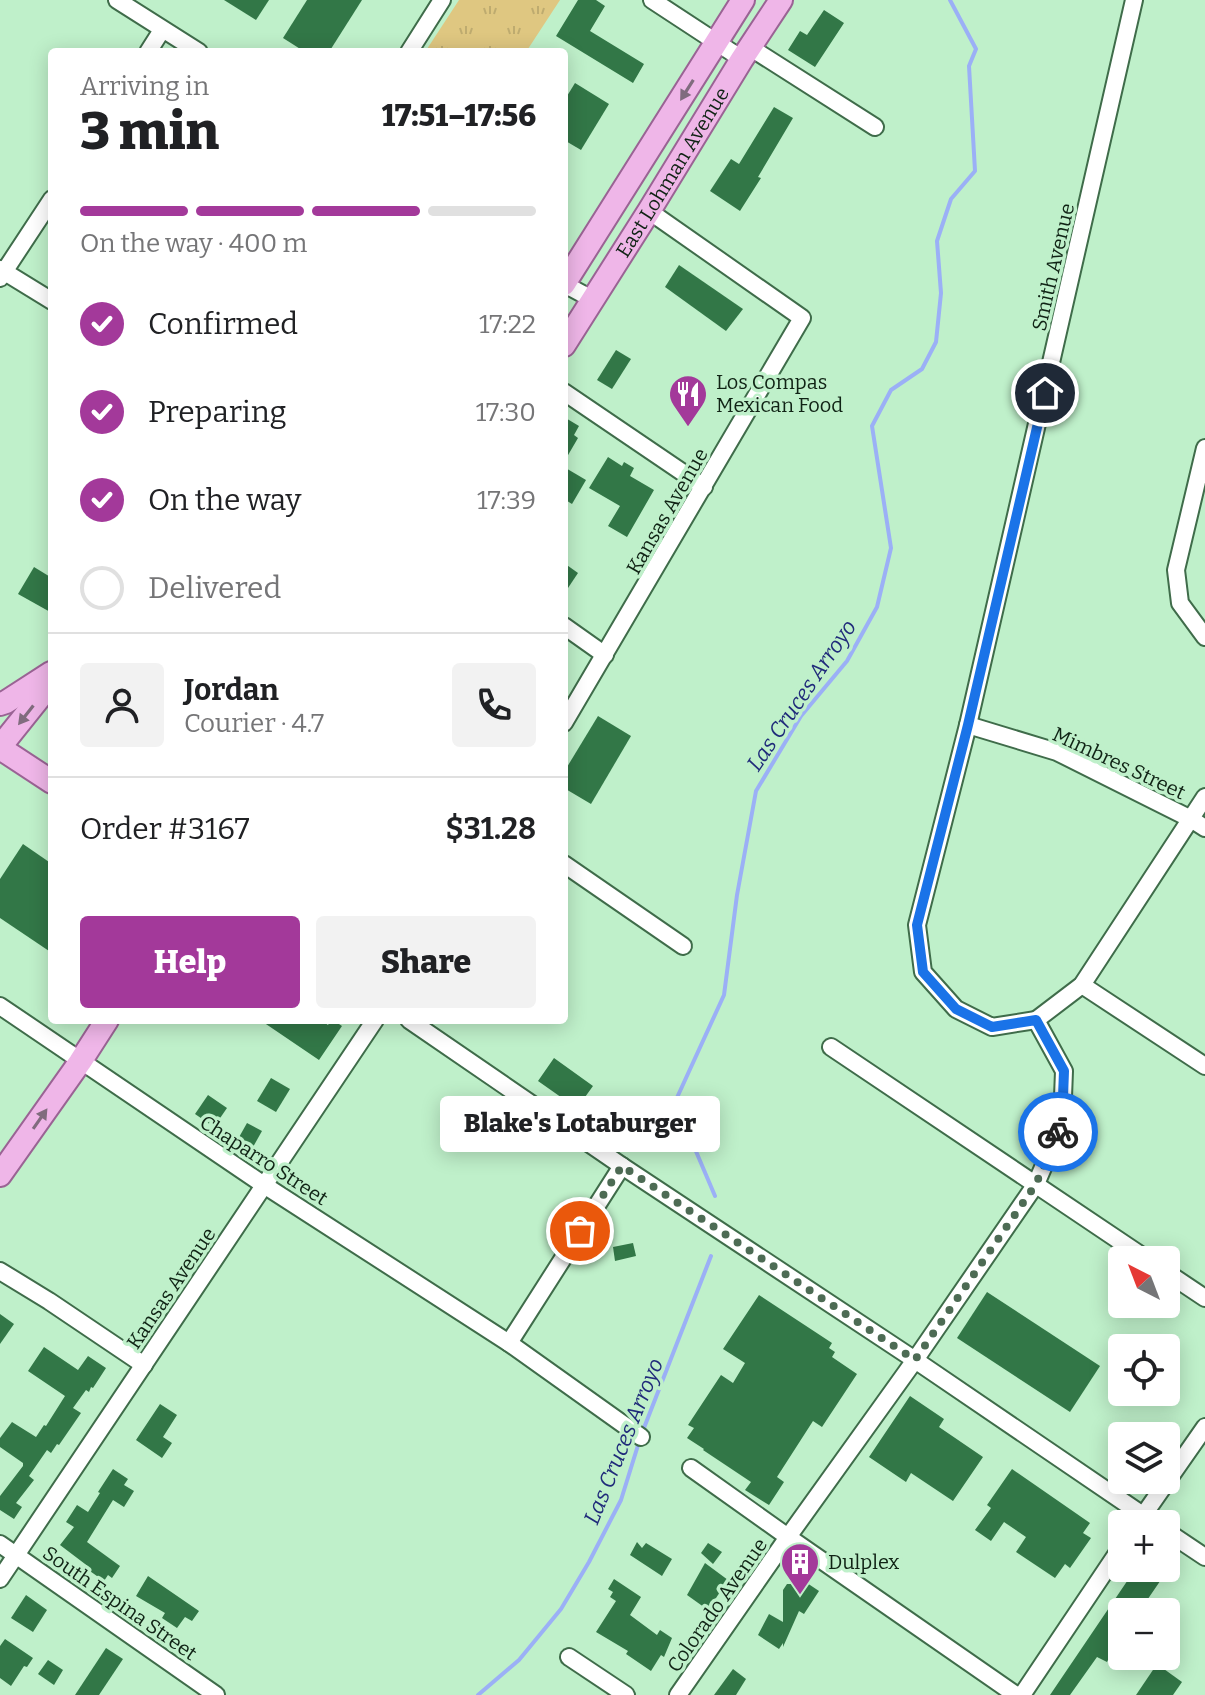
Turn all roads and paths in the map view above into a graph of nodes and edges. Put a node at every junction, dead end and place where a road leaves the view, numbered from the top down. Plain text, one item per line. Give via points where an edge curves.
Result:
1 (117, 0) edge
2 (442, 0) edge
3 (652, 0) edge
4 (743, 0) edge
5 (781, 0) edge
6 (1134, 0) edge
7 (162, 30) junction
8 (718, 42) junction
9 (151, 48) edge
10 (192, 48) edge
11 (412, 48) edge
12 (746, 54) junction
13 (875, 127) dead end
14 (48, 205) edge
15 (649, 211) junction
16 (2, 273) edge
17 (568, 278) edge
18 (568, 286) edge
19 (48, 299) edge
20 (592, 299) junction
21 (568, 338) edge
22 (568, 395) edge
23 (1205, 448) edge
24 (704, 487) junction
25 (568, 629) edge
26 (1205, 637) edge
27 (605, 655) junction
28 (48, 675) edge
29 (48, 687) edge
30 (0, 704) edge
31 (568, 716) edge
32 (968, 725) junction
33 (0, 748) edge
34 (48, 779) edge
35 (1205, 797) edge
36 (1198, 823) edge
37 (568, 867) edge
38 (683, 946) dead end
39 (1082, 985) junction
40 (0, 1006) edge
41 (1036, 1020) junction
42 (104, 1024) edge
43 (372, 1024) edge
44 (415, 1024) edge
45 (831, 1047) dead end
46 (80, 1062) junction
47 (1205, 1066) edge
48 (622, 1166) junction
49 (0, 1175) edge
50 (1036, 1184) junction
51 (264, 1185) junction
52 (1127, 1246) edge
53 (0, 1271) edge
54 (1180, 1281) edge
55 (1205, 1298) edge
56 (509, 1343) junction
57 (915, 1360) junction
58 (144, 1365) junction
59 (1205, 1427) edge
60 (641, 1437) dead end
61 (691, 1468) dead end
62 (1129, 1510) edge
63 (1152, 1510) edge
64 (788, 1537) junction
65 (1180, 1540) edge
66 (0, 1544) edge
67 (16, 1556) junction
68 (1205, 1557) edge
69 (1108, 1567) edge
70 (0, 1579) edge
71 (569, 1657) dead end
72 (216, 1695) edge
73 (626, 1695) edge
74 (678, 1695) edge
75 (1016, 1695) edge
76 (1022, 1695) edge

1 - 7 street
2 - 11 street
3 - 8 street
4 - 8 main road, East Lohman Avenue
5 - 12 main road, East Lohman Avenue
6 - 32 street, Smith Avenue
7 - 9 street
7 - 10 street
8 - 12 street
8 -> 17 main road, East Lohman Avenue
12 - 13 street
12 - 15 main road, East Lohman Avenue
14 - 16 street
15 - 20 main road, East Lohman Avenue
15 - 24 street, Kansas Avenue via 802,318
16 - 19 street
18 - 20 street
20 - 21 main road, East Lohman Avenue
22 - 24 street
23 - 26 street via 1176,570 1180,603
24 - 27 street, Kansas Avenue
25 - 27 street
27 - 31 street, Kansas Avenue
28 - 30 main road
29 -> 33 main road
32 - 36 street, Mimbres Street via 1057,752
32 - 41 street, Smith Avenue via 917,925 923,972 956,1009 992,1027
33 - 34 main road
35 - 36 street
36 - 39 street
37 - 38 street
39 - 41 street
39 - 47 street
40 - 46 street, Chaparro Street
41 - 50 street, Colorado Avenue via 1064,1071 1062,1123
42 - 46 main road
43 - 51 street, Kansas Avenue
44 - 48 street
45 - 50 street
49 -> 46 main road
46 - 51 street, Chaparro Street
48 - 56 street
48 - 57 street
50 - 52 street
50 - 57 street, Colorado Avenue
51 - 56 street, Chaparro Street
51 - 58 street, Kansas Avenue
53 - 58 street
54 - 55 street
56 - 60 street, Chaparro Street
57 - 62 street
57 - 64 street, Colorado Avenue
58 - 67 street, Kansas Avenue
59 - 63 street
61 - 64 street
64 - 74 street, Colorado Avenue
64 - 75 street
65 - 68 street
66 - 67 street, South Espina Street
67 - 70 street, Kansas Avenue
67 - 72 street, South Espina Street
69 - 76 street
71 - 73 street

